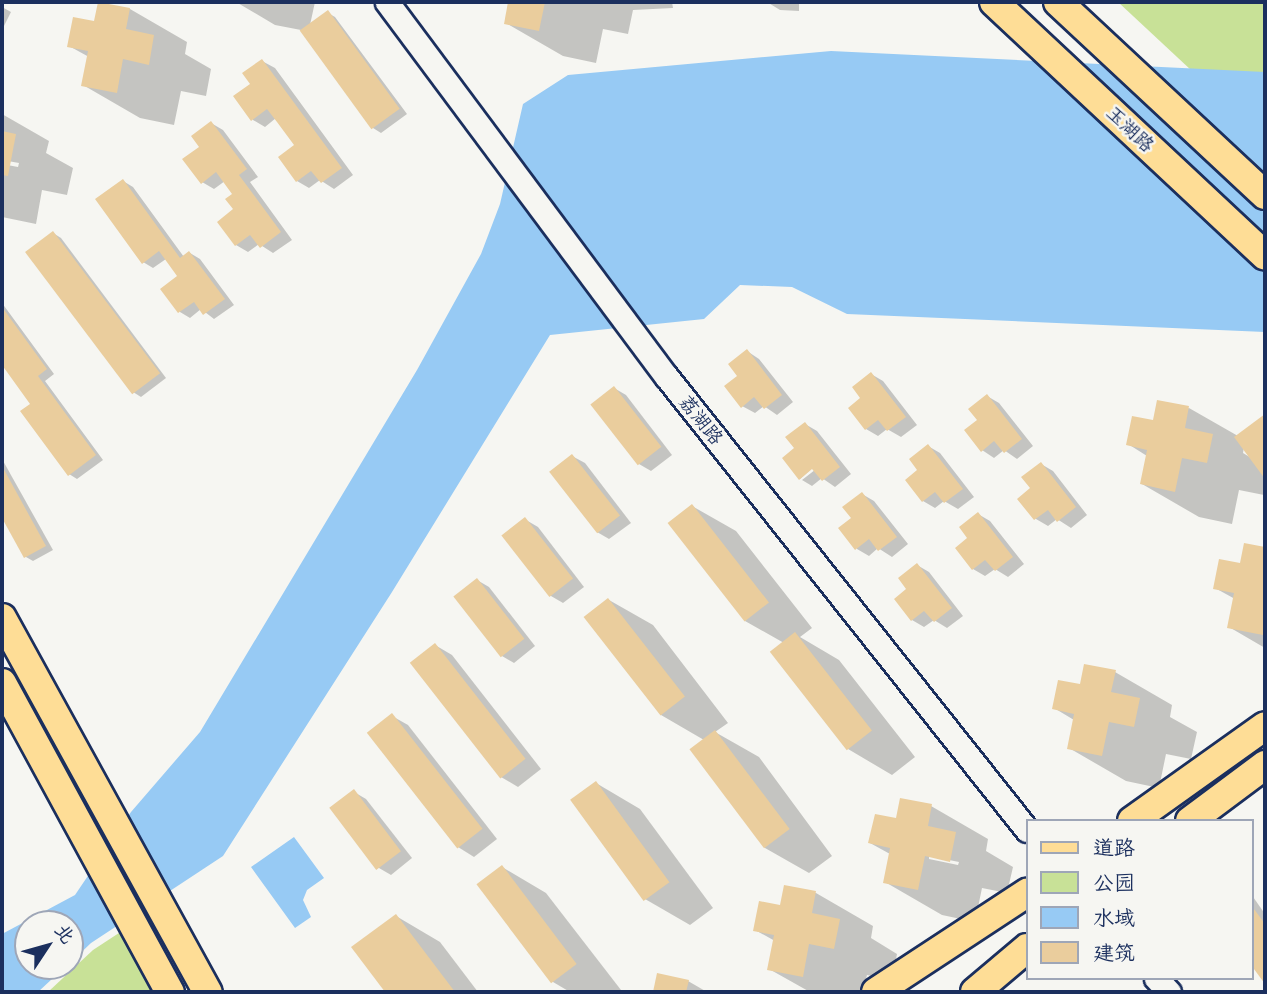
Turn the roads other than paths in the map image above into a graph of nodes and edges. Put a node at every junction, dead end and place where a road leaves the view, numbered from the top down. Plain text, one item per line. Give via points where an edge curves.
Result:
1 (387, 2) edge
2 (1058, 2) edge
3 (1002, 9) edge
4 (1265, 195) edge
5 (1265, 256) edge
6 (2, 618) edge
7 (2, 683) edge
8 (1265, 726) edge
9 (1265, 765) edge
10 (1135, 819) edge
11 (1193, 819) edge
12 (1026, 829) edge
13 (1026, 894) edge
14 (1026, 949) edge
15 (170, 992) edge
16 (208, 992) edge
17 (876, 992) edge
18 (975, 992) edge

1 - 12 street, 荔湖路 via 666,376
2 - 4 main road
3 - 5 main road, 玉湖路
6 - 16 main road
7 - 15 main road
8 - 10 main road
9 - 11 main road
13 - 17 main road
14 - 18 main road

